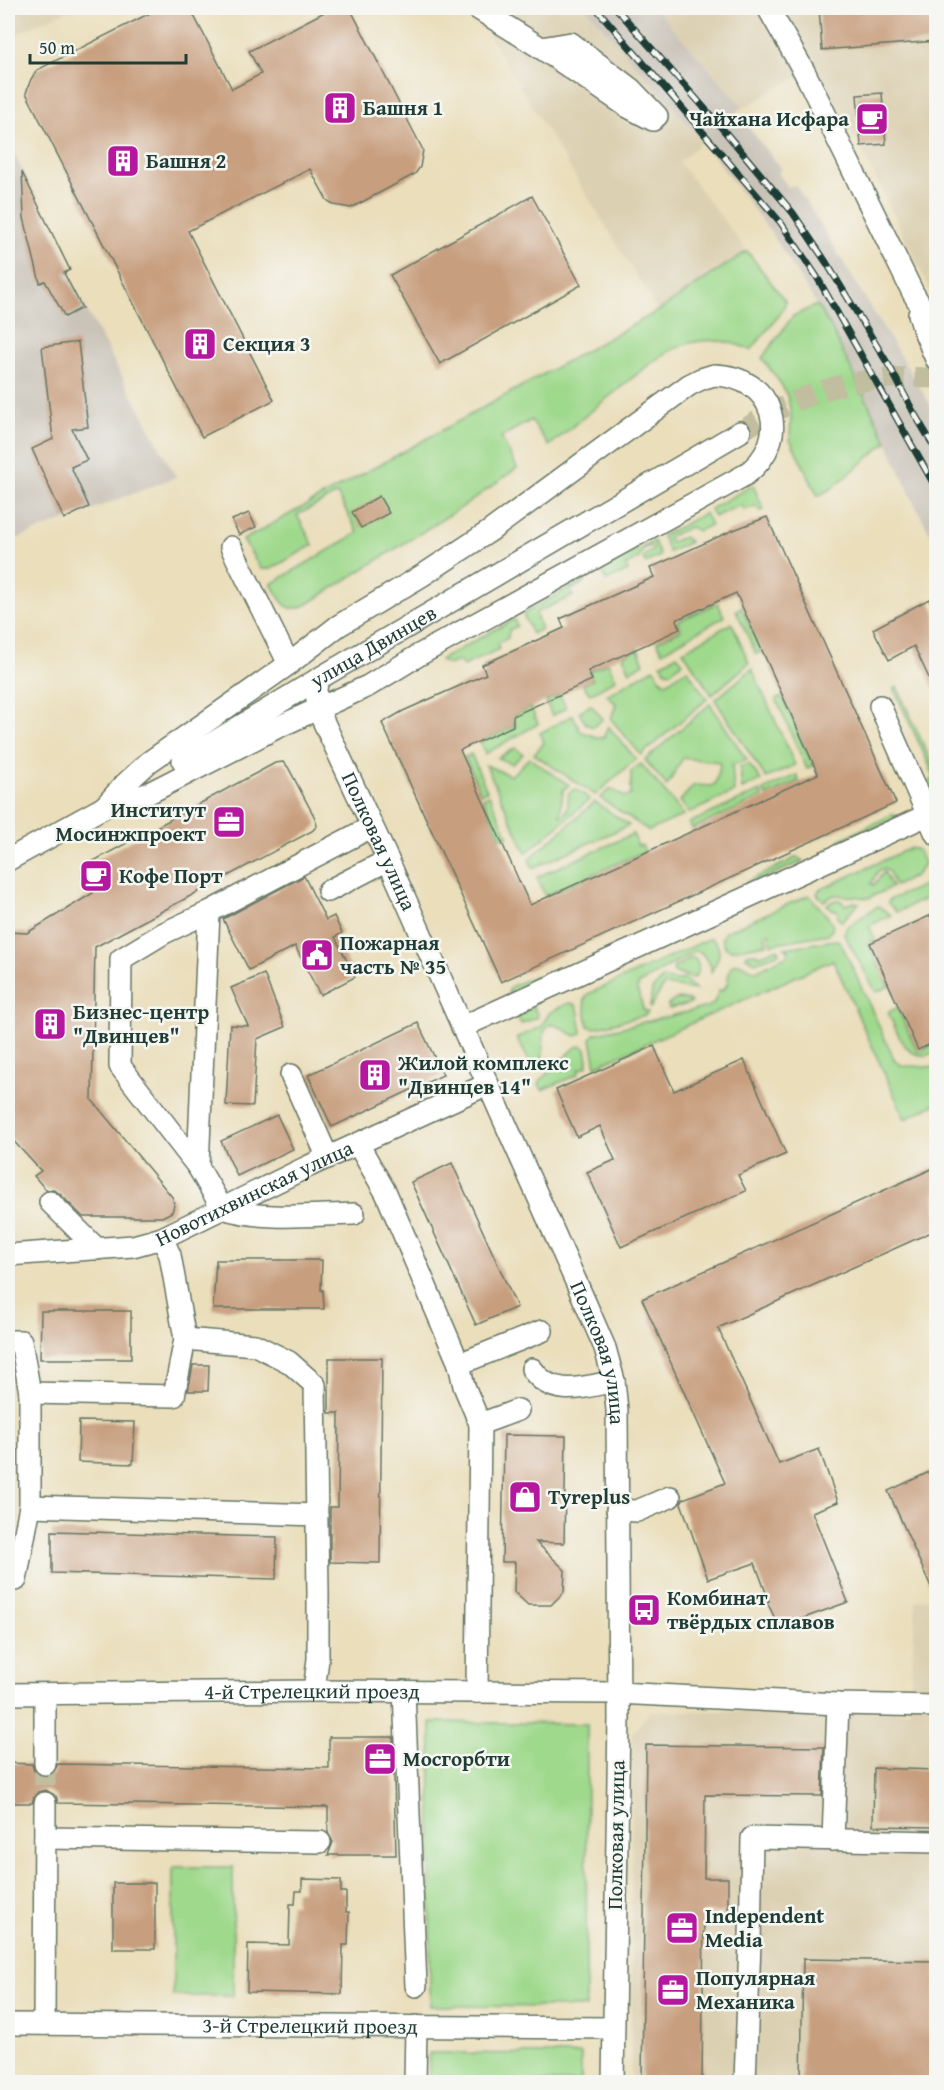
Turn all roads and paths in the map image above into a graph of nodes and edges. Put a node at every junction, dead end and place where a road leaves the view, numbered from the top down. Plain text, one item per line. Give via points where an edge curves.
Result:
1 (477, 8) edge
2 (768, 8) edge
3 (556, 45) junction
4 (913, 293) junction
5 (936, 328) edge
6 (936, 359) edge
7 (740, 432) tunnel mouth
8 (231, 547) dead end
9 (289, 664) junction
10 (318, 679) junction
11 (880, 706) dead end
12 (318, 710) junction
13 (105, 806) junction
14 (934, 820) edge
15 (371, 827) junction
16 (8, 860) edge
17 (387, 860) junction
18 (328, 891) dead end
19 (209, 912) junction
20 (462, 1027) junction
21 (291, 1075) dead end
22 (488, 1084) junction
23 (358, 1144) junction
24 (328, 1158) junction
25 (198, 1167) junction
26 (50, 1202) dead end
27 (222, 1208) junction
28 (354, 1214) dead end
29 (162, 1238) junction
30 (97, 1249) junction
31 (8, 1255) edge
32 (542, 1331) dead end
33 (185, 1339) junction
34 (8, 1341) edge
35 (459, 1364) junction
36 (532, 1370) dead end
37 (614, 1381) junction
38 (30, 1393) junction
39 (518, 1410) dead end
40 (480, 1424) junction
41 (670, 1497) dead end
42 (30, 1506) junction
43 (617, 1510) junction
44 (317, 1515) junction
45 (8, 1580) edge
46 (314, 1691) junction
47 (404, 1691) junction
48 (477, 1692) junction
49 (617, 1693) junction
50 (8, 1694) edge
51 (45, 1694) junction
52 (838, 1704) junction
53 (936, 1706) edge
54 (45, 1764) tunnel mouth
55 (45, 1803) tunnel mouth
56 (45, 1838) junction
57 (833, 1840) junction
58 (320, 1842) dead end
59 (936, 1842) edge
60 (416, 1986) dead end
61 (8, 2024) edge
62 (44, 2024) junction
63 (416, 2026) junction
64 (612, 2028) junction
65 (415, 2082) edge
66 (613, 2082) edge
67 (745, 2082) edge

1 - 3 street
2 - 4 street via 805,73
3 - 3 street via 628,106 655,118 631,89
4 - 5 street
4 - 6 street
7 - 10 street, улица Двинцев
8 - 9 street
9 - 12 street via 338,626 490,531 700,379 727,375 740,379 761,394 768,405 773,432 770,445 765,457 746,474 368,686
9 - 13 street via 149,762
10 - 12 street, Полковая улица
10 - 13 street, улица Двинцев
11 - 14 street
12 - 13 street via 149,794
12 - 15 street, Полковая улица
13 - 16 street, улица Двинцев
14 - 20 street
15 - 17 street, Полковая улица
15 - 19 street
17 - 18 street
17 - 20 street, Полковая улица
19 - 25 street
19 - 25 street via 121,959 120,1066
20 - 22 street, Полковая улица
21 - 24 street
22 - 23 street, Новотихвинская улица
22 - 37 street, Полковая улица via 605,1348
23 - 24 street, Новотихвинская улица
23 - 35 street via 386,1193
24 - 27 street, Новотихвинская улица
25 - 27 street
26 - 30 street
27 - 28 street via 261,1216
27 - 29 street, Новотихвинская улица
29 - 30 street, Новотихвинская улица via 133,1246
29 - 33 street via 170,1254
30 - 31 street, Новотихвинская улица
32 - 35 street
33 - 38 street via 174,1396
33 - 44 street via 255,1345 289,1362 315,1385
34 - 38 street via 21,1341
35 - 40 street
36 - 37 street via 545,1385 561,1389
37 - 43 street, Полковая улица
38 - 42 street
39 - 40 street
40 - 48 street
41 - 43 street via 637,1511
42 - 44 street
42 - 45 street via 16,1580
43 - 49 street, Полковая улица
44 - 46 street via 318,1659
46 - 47 street, 4-й Стрелецкий проезд
46 - 51 street, 4-й Стрелецкий проезд
47 - 48 street, 4-й Стрелецкий проезд
47 - 60 street
48 - 49 street, 4-й Стрелецкий проезд
49 - 52 street, 4-й Стрелецкий проезд
49 - 64 street, Полковая улица
50 - 51 street, 4-й Стрелецкий проезд
51 - 54 street
52 - 53 street, 4-й Стрелецкий проезд
52 - 57 street
55 - 56 street
56 - 58 street
56 - 62 street
57 - 59 street
57 - 67 street via 752,1838
61 - 62 street, 3-й Стрелецкий проезд
62 - 63 street, 3-й Стрелецкий проезд
63 - 64 street, 3-й Стрелецкий проезд
63 - 65 street
64 - 66 street, Полковая улица

